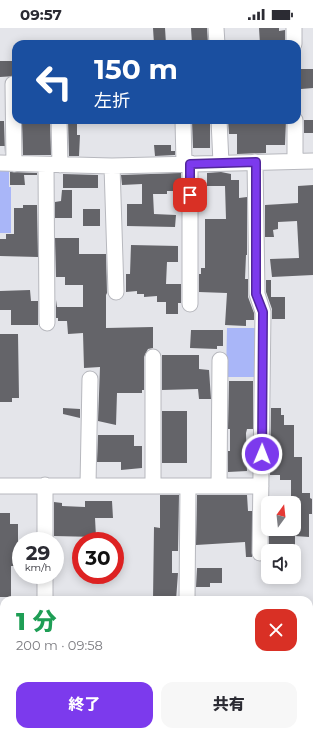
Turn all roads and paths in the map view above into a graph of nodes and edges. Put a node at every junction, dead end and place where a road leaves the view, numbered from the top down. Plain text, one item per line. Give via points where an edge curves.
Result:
1 (216, 28) edge
2 (294, 28) edge
3 (216, 40) edge
4 (294, 40) edge
5 (12, 97) edge
6 (58, 124) edge
7 (183, 124) edge
8 (219, 124) edge
9 (295, 124) edge
10 (295, 160) junction
11 (313, 161) edge
12 (221, 162) junction
13 (256, 162) junction
14 (7, 163) edge
15 (187, 164) junction
16 (53, 165) junction
17 (112, 166) junction
18 (116, 292) dead end
19 (190, 304) dead end
20 (47, 323) dead end
21 (154, 357) dead end
22 (220, 360) dead end
23 (90, 379) dead end
24 (45, 485) junction
25 (88, 485) junction
26 (0, 486) edge
27 (153, 486) junction
28 (188, 486) junction
29 (219, 486) junction
30 (261, 486) junction
31 (45, 532) edge
32 (260, 554) dead end
33 (45, 584) edge
34 (45, 596) edge
35 (187, 596) edge

1 - 3 street
2 - 4 street
5 - 14 street
6 - 16 street
7 - 15 street
8 - 12 street
9 - 10 street
10 - 11 street
10 - 13 street
12 - 13 street
12 - 15 street
13 - 30 street via 256,294 263,312
14 - 16 street
15 - 17 street
15 - 19 street
16 - 17 street
16 - 20 street
17 - 18 street
21 - 27 street
22 - 29 street
23 - 25 street
24 - 25 street
24 - 26 street
24 - 31 street
25 - 27 street
27 - 28 street
28 - 29 street
28 - 35 street
29 - 30 street
30 - 32 street
33 - 34 street

